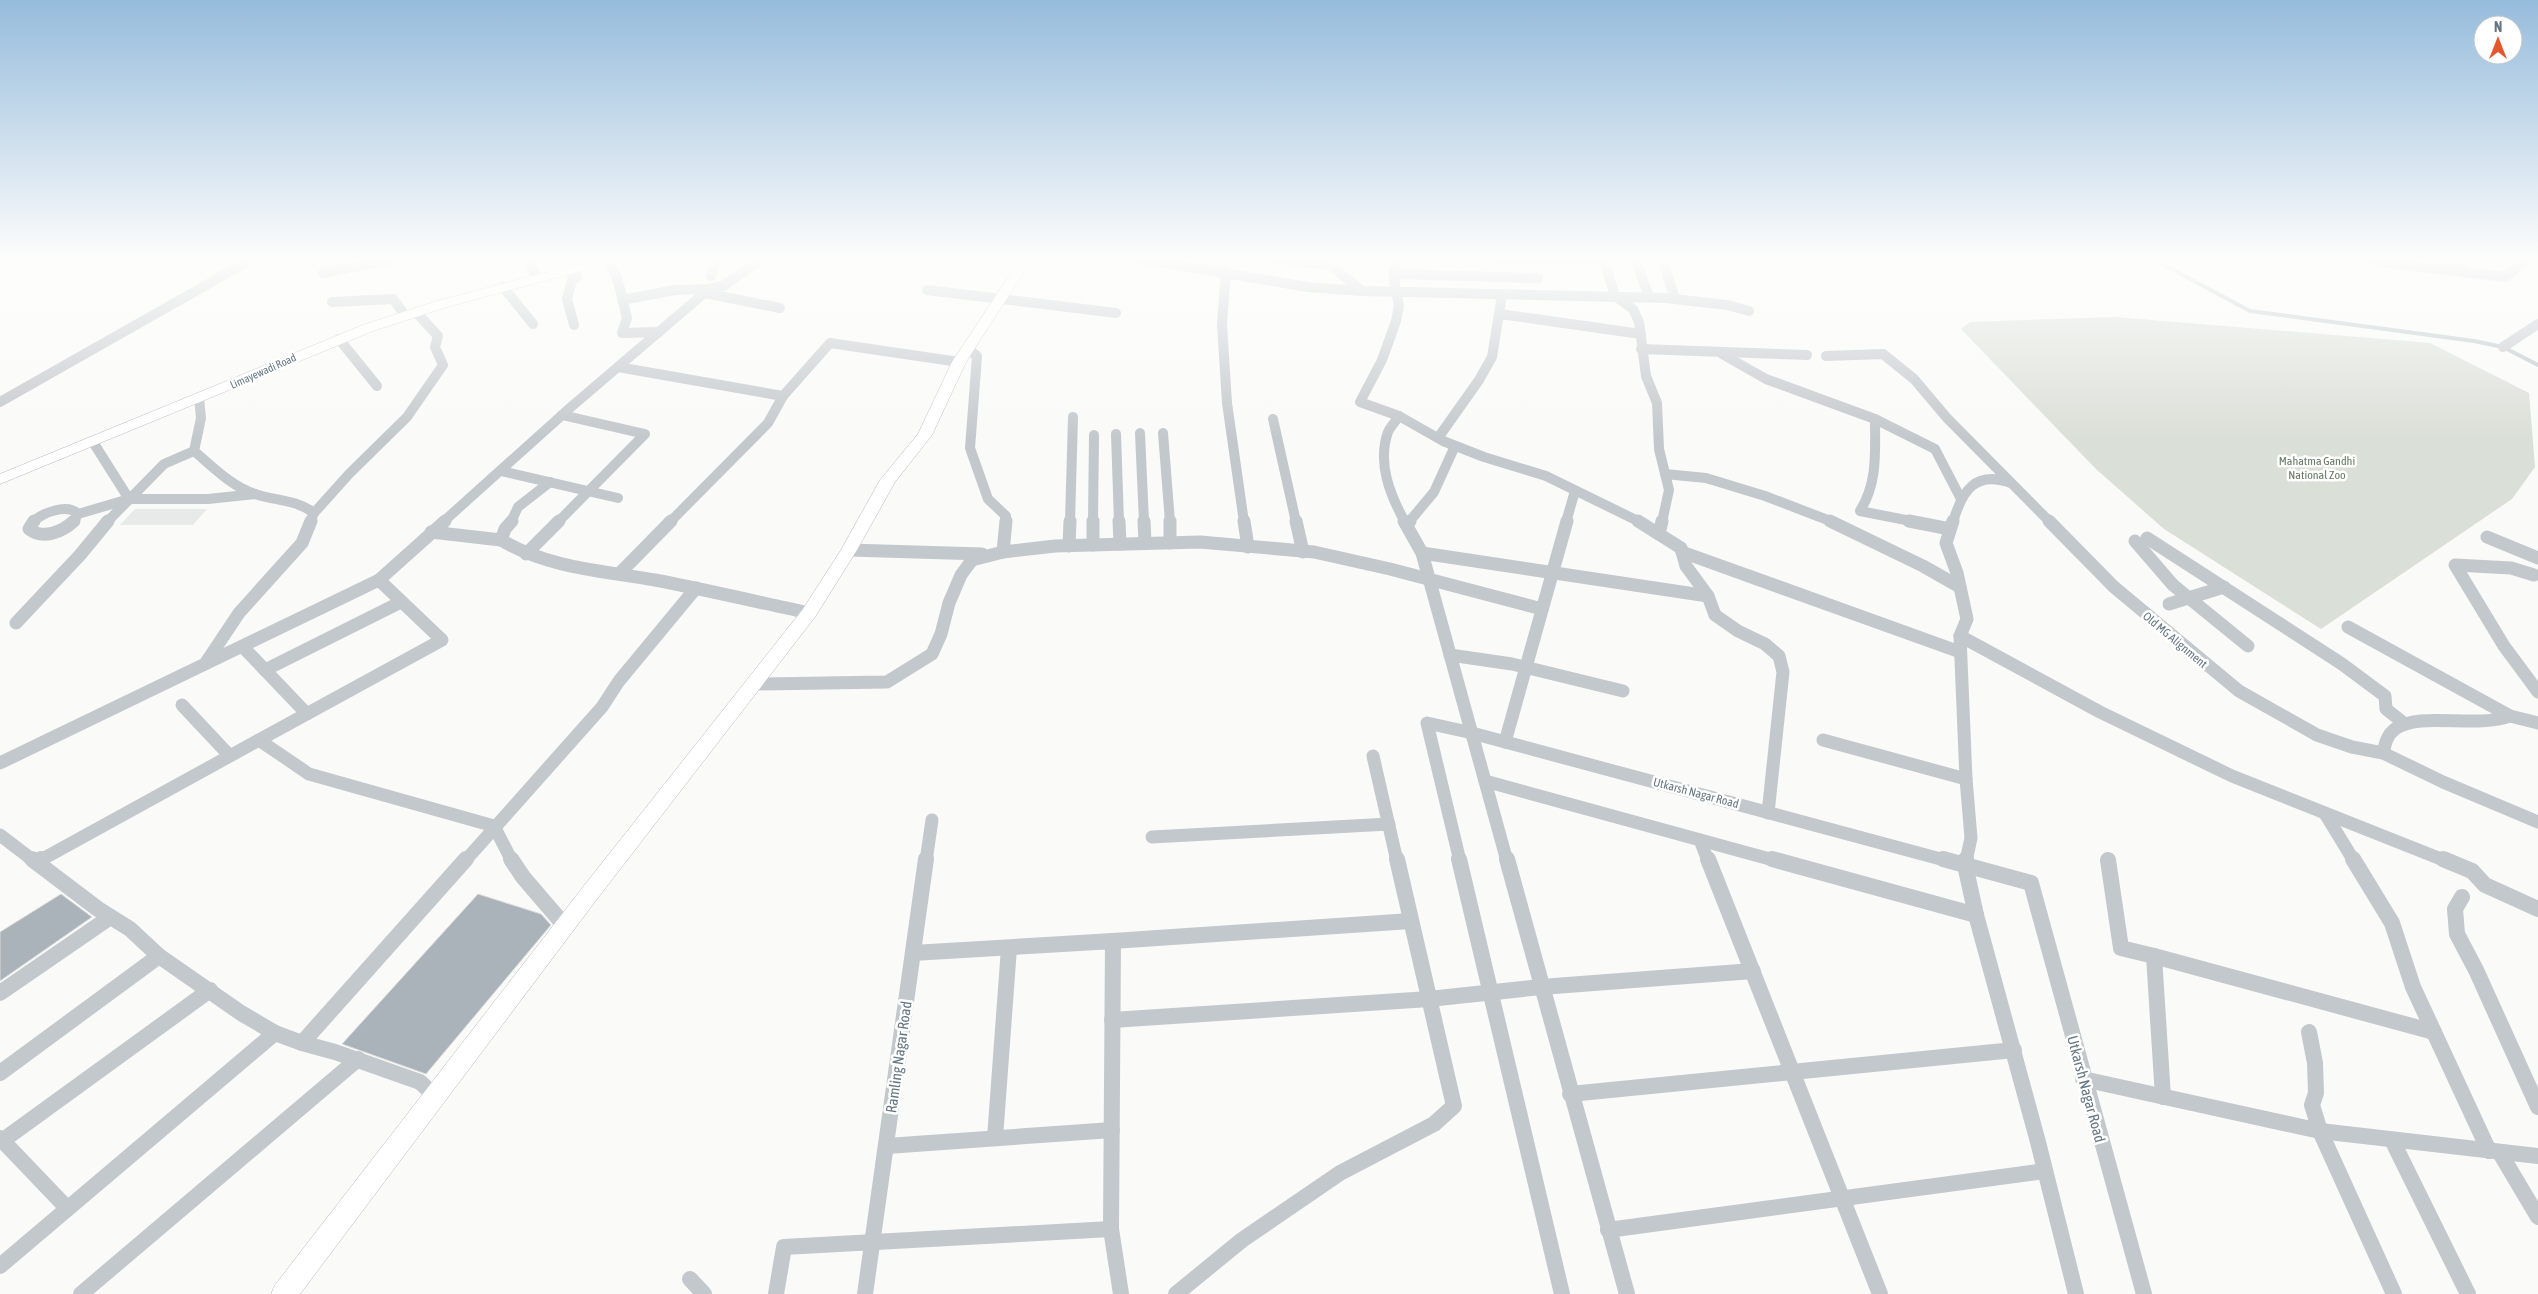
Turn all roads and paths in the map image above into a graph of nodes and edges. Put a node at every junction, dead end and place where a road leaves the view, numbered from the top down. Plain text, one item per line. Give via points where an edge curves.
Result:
1 (147, 318) edge
2 (379, 318) edge
3 (398, 318) edge
4 (422, 318) edge
5 (528, 318) edge
6 (572, 318) edge
7 (627, 318) edge
8 (675, 318) edge
9 (988, 318) edge
10 (1222, 318) edge
11 (1396, 318) edge
12 (1499, 318) edge
13 (1531, 318) edge
14 (1637, 318) edge
15 (533, 324) dead end
16 (2538, 324) edge
17 (574, 325) dead end
18 (659, 332) junction
19 (1641, 334) junction
20 (338, 339) junction
21 (2503, 347) dead end
22 (1640, 349) junction
23 (1722, 354) junction
24 (1807, 355) dead end
25 (964, 356) junction
26 (1826, 356) dead end
27 (618, 367) junction
28 (377, 386) dead end
29 (197, 396) junction
30 (783, 396) junction
31 (0, 402) edge
32 (562, 415) junction
33 (1399, 416) junction
34 (1072, 417) dead end
35 (1273, 419) dead end
36 (1875, 419) junction
37 (1162, 433) dead end
38 (1116, 434) dead end
39 (1140, 434) dead end
40 (1094, 435) dead end
41 (1438, 438) junction
42 (93, 442) junction
43 (1455, 446) junction
44 (194, 451) junction
45 (501, 471) junction
46 (0, 472) edge
47 (1665, 474) junction
48 (0, 479) edge
49 (550, 482) junction
50 (2011, 484) junction
51 (589, 491) junction
52 (1575, 492) junction
53 (256, 494) junction
54 (618, 498) dead end
55 (129, 499) junction
56 (1961, 499) junction
57 (314, 513) junction
58 (78, 514) dead end
59 (1407, 525) junction
60 (1950, 529) junction
61 (431, 532) junction
62 (1659, 534) junction
63 (2487, 537) dead end
64 (501, 540) junction
65 (1170, 543) junction
66 (1120, 544) junction
67 (1145, 544) junction
68 (1093, 545) junction
69 (1069, 546) junction
70 (1248, 547) junction
71 (849, 550) junction
72 (1303, 552) junction
73 (1682, 552) junction
74 (999, 553) junction
75 (1422, 553) junction
76 (526, 554) junction
77 (2538, 558) edge
78 (1553, 572) junction
79 (620, 574) junction
80 (2534, 575) dead end
81 (379, 580) junction
82 (1430, 580) junction
83 (1960, 587) junction
84 (2224, 587) junction
85 (696, 588) junction
86 (1708, 596) junction
87 (2188, 598) junction
88 (402, 602) junction
89 (2169, 604) dead end
90 (1542, 609) junction
91 (809, 613) junction
92 (16, 623) dead end
93 (2348, 627) dead end
94 (1960, 636) junction
95 (2248, 646) dead end
96 (243, 647) junction
97 (1960, 652) junction
98 (1450, 656) junction
99 (204, 665) junction
100 (1527, 667) junction
101 (265, 670) junction
102 (755, 684) junction
103 (1623, 691) dead end
104 (2538, 692) edge
105 (182, 705) dead end
106 (307, 714) junction
107 (2510, 716) junction
108 (2538, 723) edge
109 (2405, 724) junction
110 (1472, 733) junction
111 (259, 740) junction
112 (1823, 740) dead end
113 (1505, 742) junction
114 (2383, 753) junction
115 (230, 755) junction
116 (1373, 756) dead end
117 (0, 763) edge
118 (1966, 779) junction
119 (1485, 781) junction
120 (1768, 812) junction
121 (2326, 814) junction
122 (932, 820) dead end
123 (2538, 822) edge
124 (1389, 824) junction
125 (494, 826) junction
126 (0, 835) edge
127 (1152, 837) dead end
128 (1700, 840) junction
129 (2108, 860) dead end
130 (36, 862) junction
131 (1965, 865) junction
132 (2462, 897) dead end
133 (2538, 909) edge
134 (1976, 916) junction
135 (109, 918) junction
136 (1411, 921) junction
137 (565, 926) junction
138 (1113, 940) junction
139 (1009, 948) junction
140 (913, 953) junction
141 (158, 956) junction
142 (2154, 956) junction
143 (1753, 971) junction
144 (1541, 987) junction
145 (210, 990) junction
146 (1490, 991) junction
147 (0, 992) edge
148 (1429, 999) junction
149 (1112, 1020) junction
150 (2309, 1032) dead end
151 (2434, 1032) junction
152 (276, 1033) junction
153 (302, 1043) junction
154 (2014, 1050) junction
155 (358, 1059) junction
156 (1792, 1072) junction
157 (0, 1073) edge
158 (2084, 1080) junction
159 (1570, 1094) junction
160 (435, 1096) junction
161 (2163, 1097) junction
162 (2538, 1107) edge
163 (1112, 1130) junction
164 (2320, 1131) junction
165 (995, 1138) junction
166 (1, 1139) edge
167 (2392, 1140) junction
168 (887, 1146) junction
169 (2495, 1152) junction
170 (2538, 1156) edge
171 (2046, 1171) junction
172 (1842, 1198) junction
173 (67, 1208) junction
174 (2538, 1218) edge
175 (1111, 1229) junction
176 (1608, 1230) junction
177 (873, 1243) junction
178 (0, 1266) edge
179 (690, 1279) dead end
180 (81, 1294) edge
181 (284, 1294) edge
182 (704, 1294) edge
183 (776, 1294) edge
184 (865, 1294) edge
185 (1121, 1294) edge
186 (1176, 1294) edge
187 (1562, 1294) edge
188 (1627, 1294) edge
189 (1880, 1294) edge
190 (2076, 1294) edge
191 (2144, 1294) edge
192 (2394, 1294) edge
193 (2468, 1294) edge

1 - 31 street
2 - 29 street, Limayewadi Road via 310,344
3 - 20 street, Limayewadi Road
4 - 57 street via 438,336 435,347 443,365 407,417
5 - 15 street
6 - 17 street
7 - 18 street via 622,333
8 - 18 street
9 - 25 street
10 - 70 street via 1227,403
11 - 33 street via 1382,360 1360,402
12 - 41 street via 1492,357 1480,380
13 - 19 street
14 - 19 street
16 - 21 street
18 - 27 street
19 - 22 street
20 - 28 street
20 - 29 street, Limayewadi Road
22 - 23 street
22 - 47 street via 1657,403 1659,449
23 - 24 street
23 - 36 street via 1766,379
25 - 30 street via 830,343
25 - 71 street via 926,435 888,480
25 - 74 street via 978,356 970,448 988,499 1006,516
26 - 50 street, Old MG Alignment via 1883,354 1914,379
27 - 30 street
27 - 32 street
29 - 42 street
29 - 44 street via 201,418
29 - 46 street
30 - 79 street via 768,423
32 - 45 street
32 - 51 street via 645,434
33 - 41 street
33 - 59 street via 1388,432 1383,467 1395,504
34 - 69 street
35 - 72 street
36 - 56 street via 1935,449
36 - 60 street via 1876,472 1868,500 1860,511
37 - 65 street via 1170,501
38 - 66 street
39 - 67 street
40 - 68 street
41 - 43 street
42 - 48 street
42 - 55 street
43 - 52 street via 1546,476
43 - 59 street via 1434,492
44 - 53 street via 226,478
44 - 55 street via 164,464
45 - 49 street
45 - 61 street
47 - 62 street via 1669,490
47 - 83 street via 1706,478 1765,496 1838,524
49 - 51 street
49 - 64 street via 518,507
50 - 56 street via 2000,479 1973,482
50 - 114 street, Old MG Alignment via 2114,587 2239,691 2317,736
51 - 54 street
51 - 76 street
52 - 62 street via 1638,520
52 - 78 street
53 - 55 street via 208,499
53 - 57 street via 303,504
55 - 58 street
55 - 92 street
56 - 60 street
57 - 99 street via 302,543 239,613
59 - 75 street
60 - 83 street via 1946,543
61 - 64 street
61 - 81 street
62 - 73 street via 1681,548
63 - 77 street
64 - 76 street
65 - 67 street
65 - 70 street via 1200,542
66 - 67 street
66 - 68 street
68 - 69 street
69 - 74 street
70 - 72 street
71 - 74 street
71 - 91 street
72 - 82 street via 1353,560
73 - 86 street via 1686,566
73 - 97 street
74 - 102 street via 972,560 949,602 932,654 887,682
75 - 78 street
75 - 82 street
76 - 79 street
78 - 86 street
78 - 90 street
79 - 85 street
80 - 104 street via 2511,568 2455,564 2504,646
81 - 88 street
81 - 96 street
82 - 90 street
82 - 98 street
83 - 94 street via 1967,619
84 - 87 street
84 - 87 street via 2141,540 2173,585
84 - 109 street via 2386,696 2386,710
85 - 91 street
85 - 125 street via 619,681 602,707
86 - 120 street via 1715,615 1765,644 1779,656 1783,672
87 - 89 street
87 - 95 street
88 - 101 street
88 - 106 street via 442,640
90 - 100 street
91 - 102 street
93 - 107 street
94 - 97 street
94 - 121 street via 2100,712 2206,764
96 - 99 street
96 - 101 street
97 - 118 street
98 - 100 street
98 - 110 street
99 - 117 street
100 - 103 street
100 - 113 street
101 - 106 street
102 - 137 street
105 - 115 street
106 - 111 street
107 - 108 street
107 - 109 street via 2480,723 2431,721
109 - 114 street via 2389,735
110 - 113 street, Utkarsh Nagar Road
110 - 119 street
110 - 146 street, Utkarsh Nagar Road via 1427,723
111 - 115 street
111 - 125 street via 309,774
112 - 118 street
113 - 120 street, Utkarsh Nagar Road
114 - 123 street, Old MG Alignment
115 - 130 street
116 - 124 street
118 - 131 street via 1971,838
119 - 128 street
119 - 144 street
120 - 131 street, Utkarsh Nagar Road
121 - 133 street via 2472,871 2484,885
121 - 151 street via 2392,923 2413,987
122 - 140 street, Ramling Nagar Road
124 - 127 street
124 - 136 street
125 - 137 street via 509,858
125 - 153 street
126 - 130 street
128 - 134 street
128 - 143 street
129 - 142 street via 2121,948
130 - 135 street
131 - 134 street
131 - 158 street, Utkarsh Nagar Road via 2031,883
132 - 162 street via 2455,909 2457,934
134 - 154 street
135 - 141 street via 130,929
135 - 147 street
136 - 138 street
136 - 148 street
137 - 160 street
138 - 139 street
138 - 149 street
139 - 140 street
139 - 165 street
140 - 168 street, Ramling Nagar Road
141 - 145 street
141 - 157 street
142 - 151 street
142 - 161 street
143 - 144 street
143 - 156 street
144 - 146 street
144 - 159 street
145 - 152 street
145 - 166 street
146 - 148 street
146 - 187 street
148 - 149 street
148 - 186 street via 1454,1106 1434,1124 1340,1173 1242,1240
149 - 163 street
150 - 164 street via 2316,1063 2316,1093 2312,1105
151 - 169 street
152 - 153 street
152 - 173 street
153 - 155 street
154 - 156 street
154 - 171 street
155 - 160 street via 420,1082
155 - 180 street
156 - 159 street
156 - 172 street
158 - 161 street
158 - 191 street, Utkarsh Nagar Road
159 - 176 street
160 - 181 street
161 - 164 street
163 - 165 street
163 - 175 street
164 - 167 street
164 - 192 street
165 - 168 street
166 - 173 street
167 - 169 street
167 - 193 street
168 - 177 street, Ramling Nagar Road
169 - 170 street
169 - 174 street
171 - 172 street
171 - 190 street
172 - 176 street
172 - 189 street
173 - 178 street
175 - 177 street
175 - 185 street
176 - 188 street
177 - 183 street via 784,1247
177 - 184 street, Ramling Nagar Road
179 - 182 street

